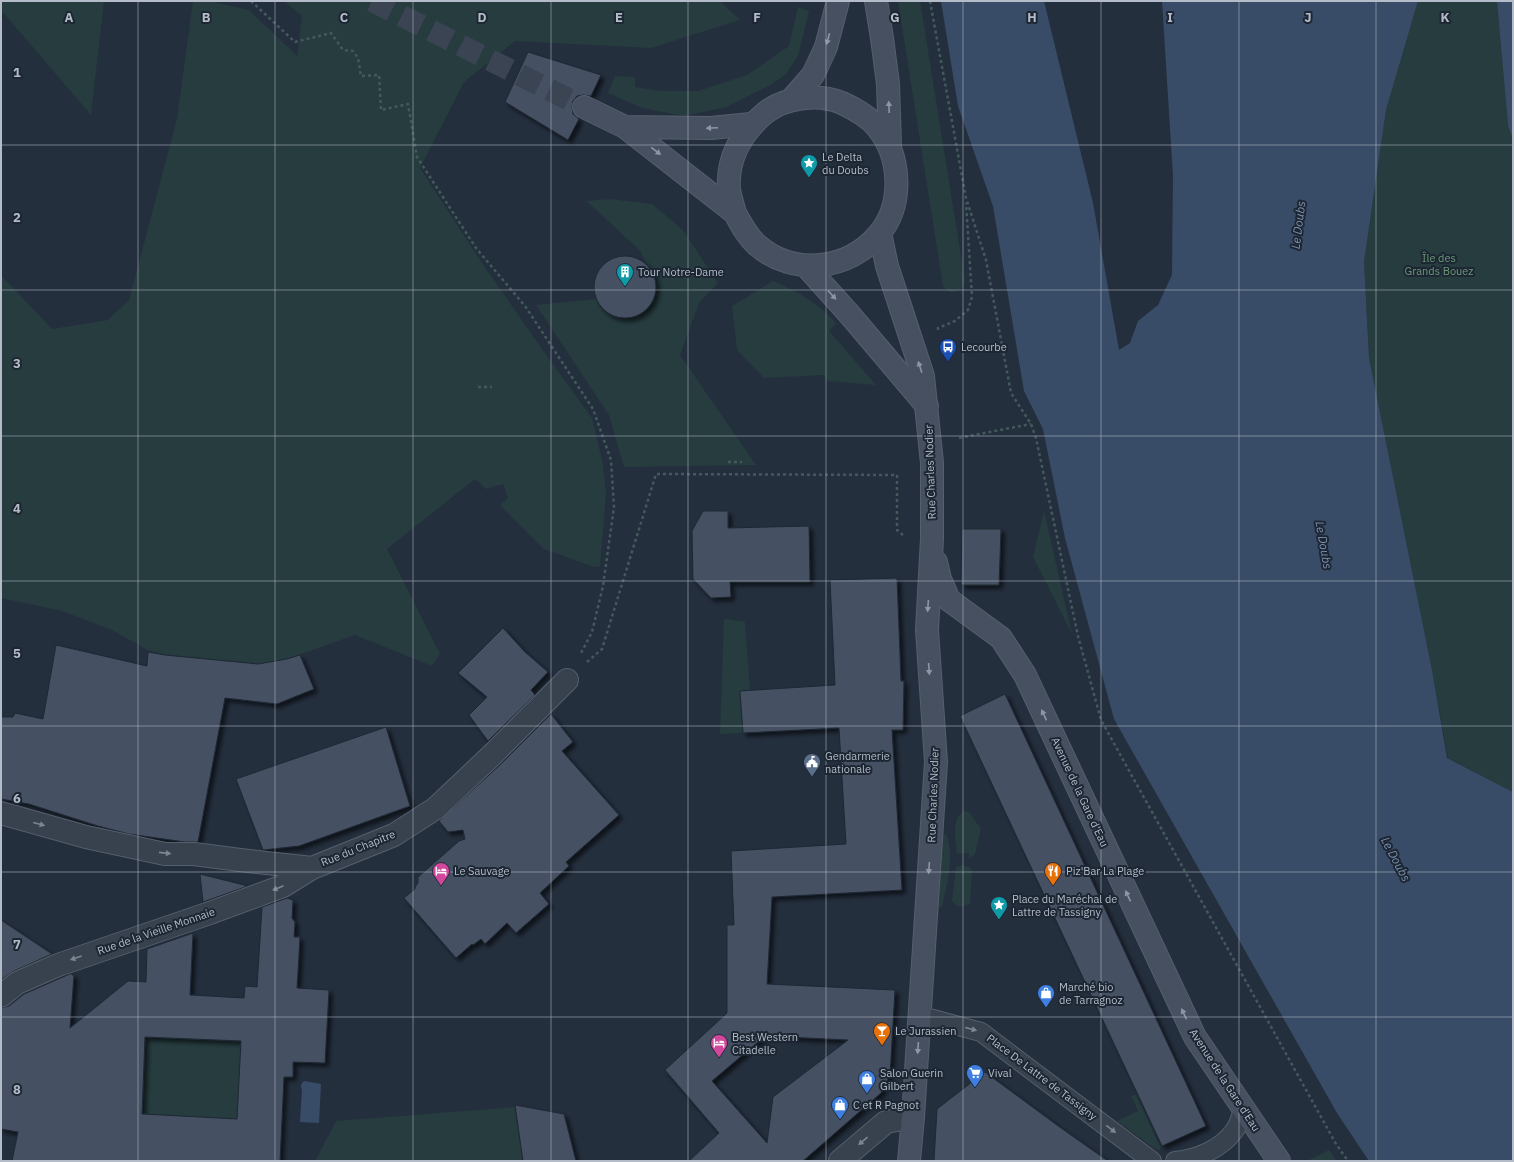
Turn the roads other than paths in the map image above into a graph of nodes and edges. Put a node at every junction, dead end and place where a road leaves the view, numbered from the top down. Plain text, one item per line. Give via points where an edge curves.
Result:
1 (838, 1) edge
2 (876, 1) edge
3 (791, 100) junction
4 (584, 106) tunnel mouth
5 (751, 124) junction
6 (625, 127) junction
7 (890, 146) junction
8 (735, 213) junction
9 (880, 233) junction
10 (806, 266) junction
11 (927, 406) junction
12 (932, 539) junction
13 (567, 680) road end
14 (1, 813) edge
15 (312, 868) junction
16 (1, 996) edge
17 (920, 1017) junction
18 (1244, 1108) junction
19 (913, 1118) junction
20 (840, 1161) edge
21 (909, 1161) edge
22 (1152, 1161) edge
23 (1175, 1161) edge
24 (1278, 1161) edge

1 -> 3 main road via 826,46 813,75
7 -> 2 main road via 888,84
3 - 5 main road via 769,110
3 - 7 main road via 822,98 837,101 859,111 877,126
4 - 6 main road
5 -> 6 main road via 711,128
5 - 8 main road via 738,144 730,166 729,190
6 -> 8 main road
7 - 9 main road via 896,168 897,191 891,213
8 - 10 main road via 744,230 757,245 774,256
9 - 10 main road via 860,252 847,258 834,263
11 -> 9 main road, Rue Charles Nodier via 923,376 887,266
10 -> 11 main road
11 - 12 main road, Rue Charles Nodier via 932,463
12 -> 17 main road, Rue Charles Nodier via 927,630 936,762
18 -> 12 main road, Avenue de la Gare d'Eau via 1195,1037 1025,675 1001,638 949,600 940,579
13 - 15 street, Rue du Chapitre via 436,808 394,835
14 -> 15 street, Rue du Chapitre via 86,837 165,854 194,854
15 -> 16 street, Rue de la Vieille Monnaie via 283,886 58,965 17,983
17 -> 19 main road, Rue Charles Nodier
17 -> 22 lane, Place De Lattre de Tassigny via 980,1032
18 - 23 lane via 1235,1130 1224,1142 1200,1157
18 - 24 main road, Avenue de la Gare d'Eau
19 -> 20 street via 886,1122
19 - 21 main road, Rue Charles Nodier

